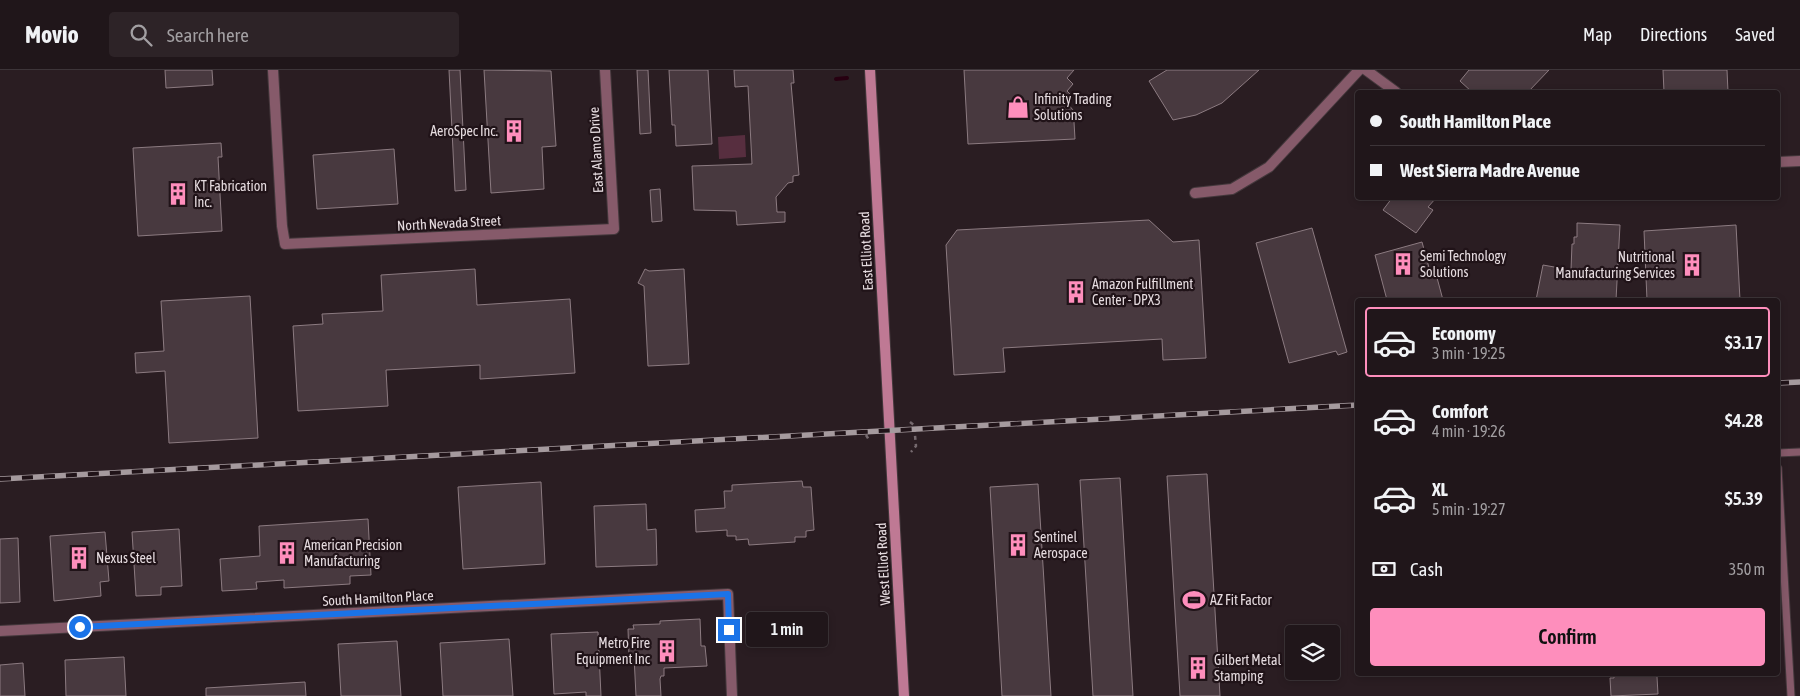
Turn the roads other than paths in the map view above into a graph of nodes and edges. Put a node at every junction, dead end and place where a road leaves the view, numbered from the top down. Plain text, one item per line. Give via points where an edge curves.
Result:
1 (273, 70) edge
2 (605, 70) edge
3 (870, 70) edge
4 (1359, 70) edge
5 (1366, 70) edge
6 (1393, 90) edge
7 (1800, 160) edge
8 (1780, 162) edge
9 (1195, 193) dead end
10 (614, 229) joint
11 (890, 431) joint
12 (1800, 452) edge
13 (1780, 453) edge
14 (1780, 503) edge
15 (0, 631) edge
16 (732, 696) edge
17 (904, 696) edge
18 (1791, 696) edge

1 - 10 street, North Nevada Street via 285,244
2 - 10 street, East Alamo Drive
3 - 11 main road, East Elliot Road
4 - 9 street via 1269,167 1232,189
5 - 6 street
7 - 8 street
11 - 17 main road, West Elliot Road
12 - 13 lane
14 - 18 lane
15 - 16 street, South Hamilton Place via 728,594

